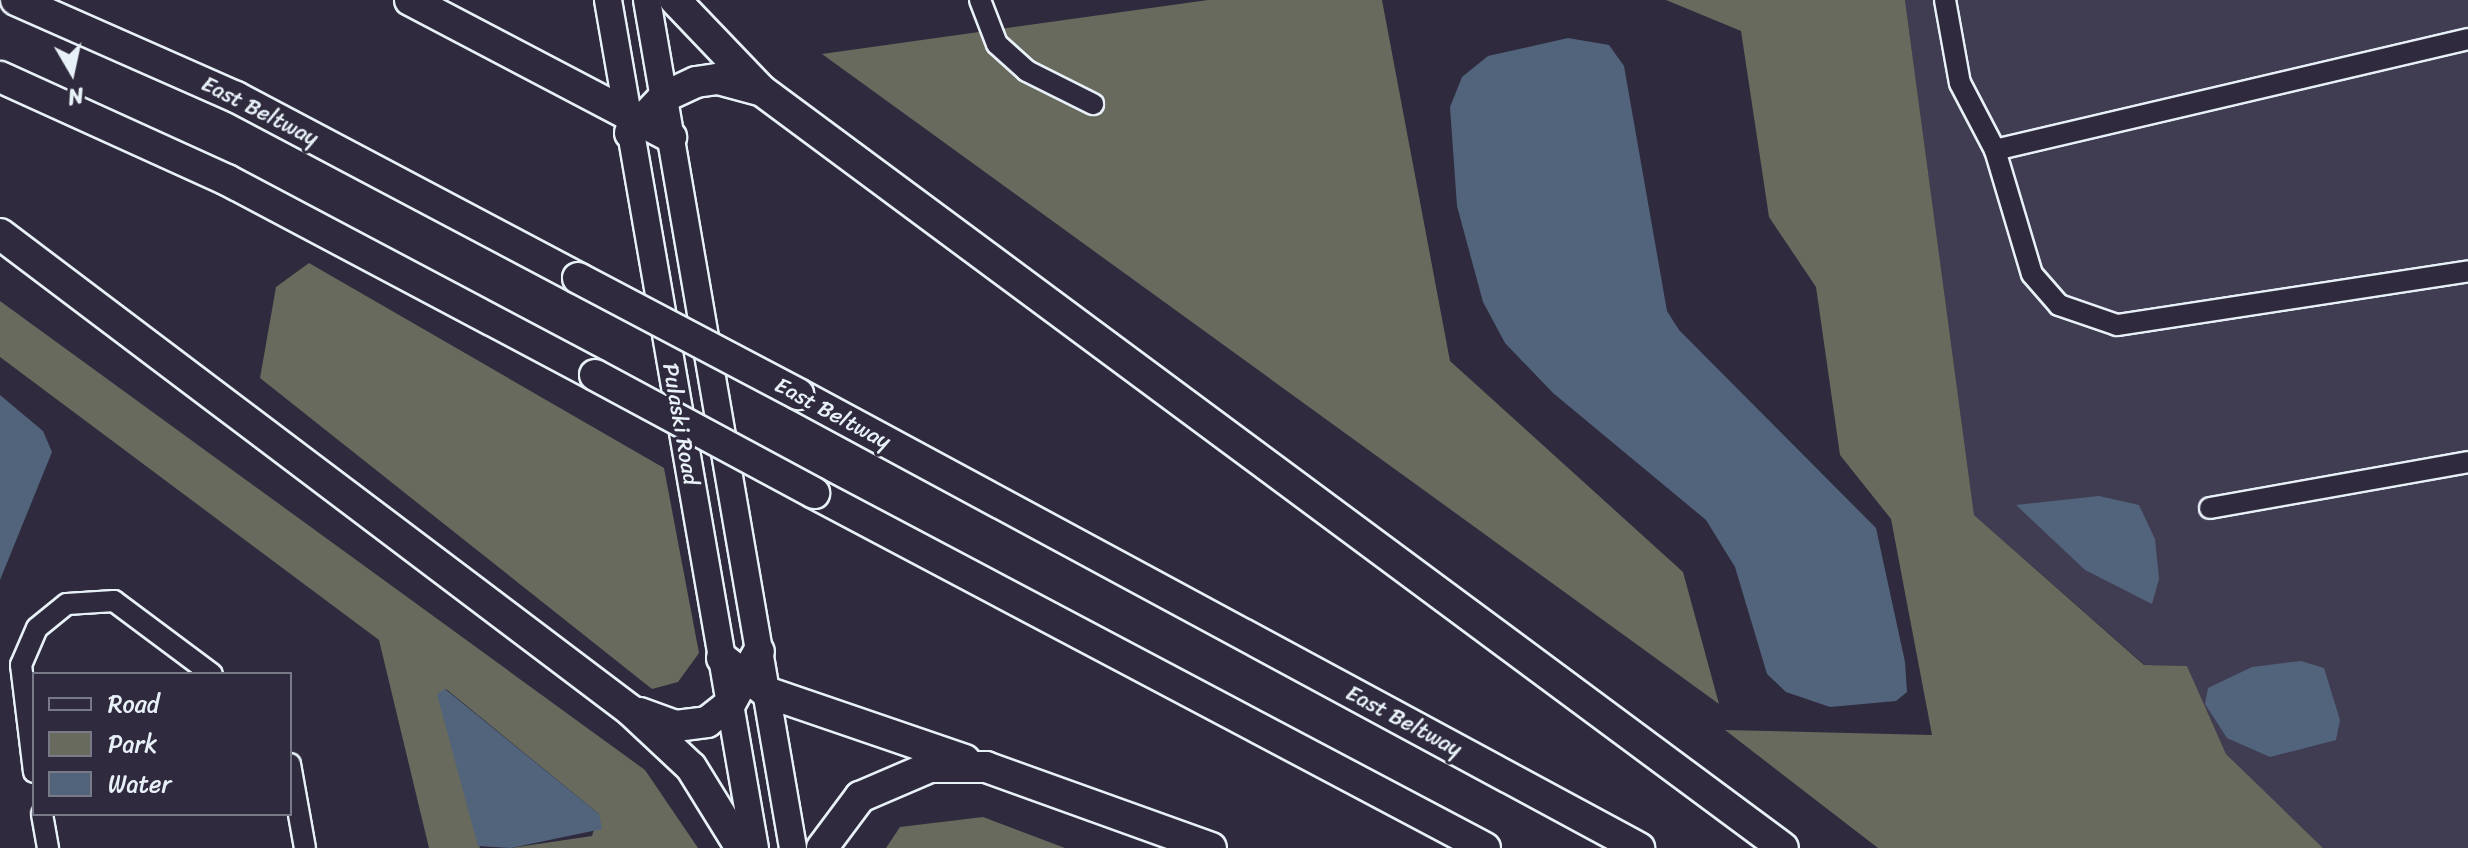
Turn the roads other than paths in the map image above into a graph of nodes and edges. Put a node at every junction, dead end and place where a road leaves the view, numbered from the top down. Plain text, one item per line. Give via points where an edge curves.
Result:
1 (16, 0) edge
2 (410, 0) edge
3 (608, 0) edge
4 (647, 0) edge
5 (675, 0) edge
6 (980, 0) edge
7 (1945, 0) edge
8 (2468, 39) edge
9 (0, 77) edge
10 (761, 90) junction
11 (664, 97) junction
12 (1093, 104) dead end
13 (633, 122) junction
14 (671, 137) junction
15 (1995, 150) junction
16 (0, 234) edge
17 (2468, 271) edge
18 (2468, 462) edge
19 (2210, 508) dead end
20 (748, 670) junction
21 (209, 672) edge
22 (730, 704) junction
23 (630, 710) junction
24 (32, 756) edge
25 (986, 767) junction
26 (292, 775) edge
27 (42, 816) edge
28 (48, 848) edge
29 (305, 848) edge
30 (741, 848) edge
31 (755, 848) edge
32 (793, 848) edge
33 (822, 848) edge
34 (1211, 848) edge
35 (1485, 848) edge
36 (1639, 848) edge
37 (1783, 848) edge

1 - 36 highway, East Beltway, bridge via 236,97
2 - 13 highway
3 - 13 main road, Pulaski Road
4 - 11 main road, Pulaski Road
5 - 10 highway
6 - 12 street via 997,44 1027,71
7 - 15 street via 1960,83
8 - 15 street
9 - 35 highway, bridge via 227,180
10 - 11 highway via 718,79
10 - 37 highway
11 - 13 highway
11 - 14 main road, Pulaski Road
13 - 14 highway
13 - 20 main road, Pulaski Road
14 - 20 main road, Pulaski Road
15 - 17 street via 2032,274 2059,305 2117,325
16 - 23 highway
18 - 19 street
20 - 22 highway
20 - 25 highway
20 - 32 main road, Pulaski Road
21 - 24 street via 114,601 67,604 37,628 21,665
22 - 23 highway via 707,722 676,726
22 - 31 main road
23 - 30 highway via 691,767
25 - 33 highway via 912,770 876,786 840,817
25 - 34 highway
26 - 29 street
27 - 28 street

